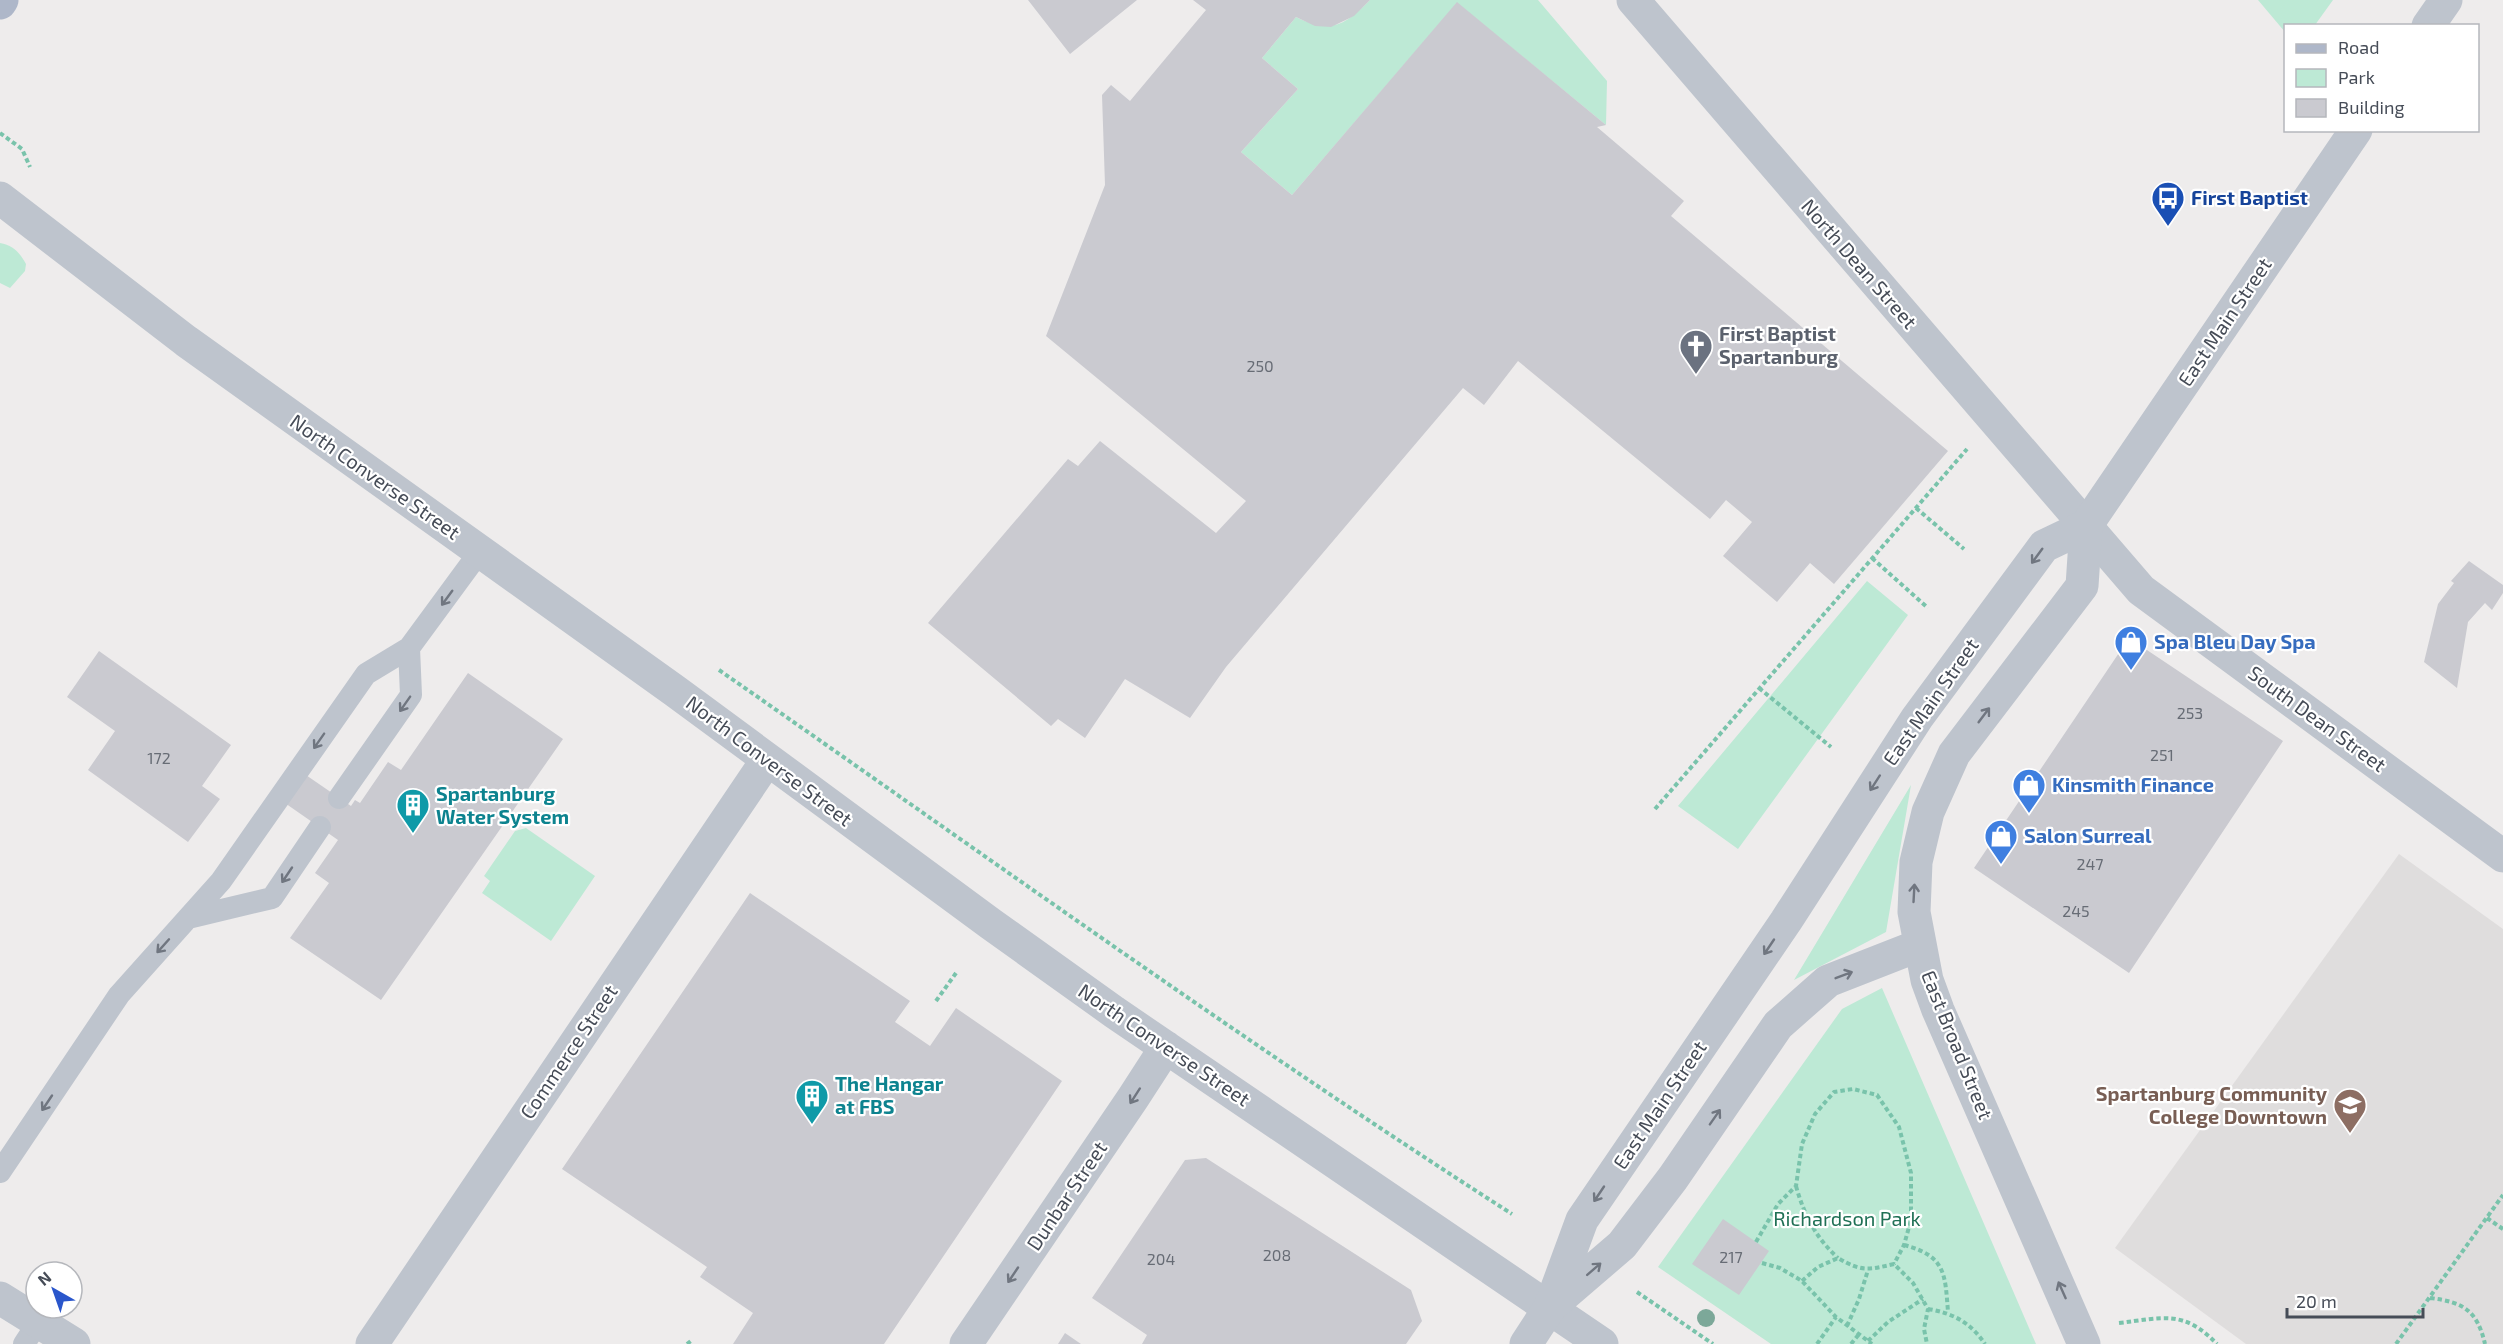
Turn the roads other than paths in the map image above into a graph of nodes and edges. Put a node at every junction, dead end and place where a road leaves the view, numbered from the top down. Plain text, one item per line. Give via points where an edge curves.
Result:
1 (1634, 0) edge
2 (2446, 0) edge
3 (2429, 24) edge
4 (2355, 132) edge
5 (0, 198) edge
6 (2086, 526) junction
7 (481, 550) junction
8 (409, 648) junction
9 (767, 760) junction
10 (339, 798) dead end
11 (320, 827) dead end
12 (2503, 856) edge
13 (188, 918) junction
14 (1920, 945) junction
15 (1166, 1047) junction
16 (0, 1172) edge
17 (0, 1298) edge
18 (1550, 1307) junction
19 (32, 1333) edge
20 (74, 1344) edge
21 (372, 1344) edge
22 (966, 1344) edge
23 (1526, 1344) edge
24 (1602, 1344) edge
25 (2084, 1344) edge

1 - 6 street, North Dean Street
2 - 3 street
4 - 6 street, East Main Street
5 - 7 street, North Converse Street via 186,341
6 - 12 street, South Dean Street via 2141,590
14 -> 6 street, East Broad Street via 1914,912 1916,862 1928,812 1954,754 2082,586
6 -> 18 street, East Main Street via 2044,546 1917,718 1786,921 1582,1220
7 -> 8 lane
7 - 9 street, North Converse Street
8 -> 10 lane via 411,695
8 -> 13 lane via 366,674 221,881
9 - 15 street, North Converse Street
9 - 21 street, Commerce Street
11 -> 13 lane via 272,898
13 -> 16 lane via 119,995
18 -> 14 street, East Main Street via 1622,1245 1778,1026 1828,981
25 -> 14 street, East Broad Street via 1938,1010
15 - 18 street, North Converse Street
15 -> 22 street, Dunbar Street
17 - 19 street
18 - 23 street, East Main Street
18 - 24 street, North Converse Street
19 - 20 street

